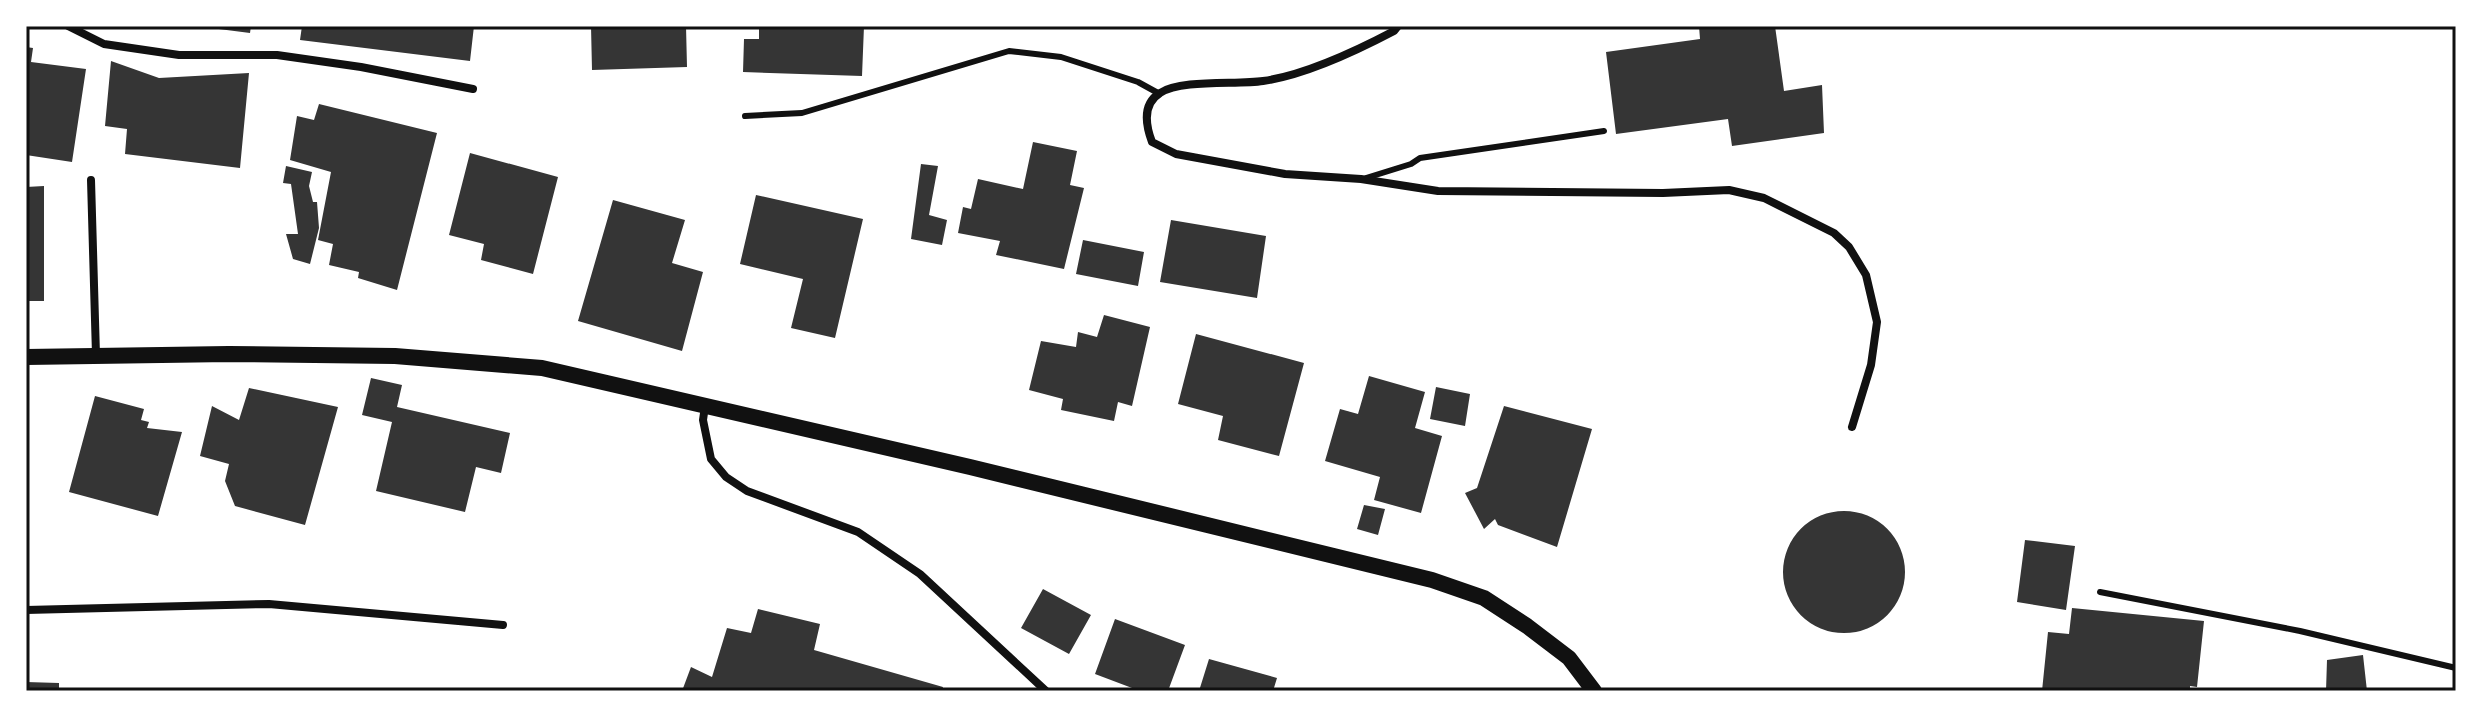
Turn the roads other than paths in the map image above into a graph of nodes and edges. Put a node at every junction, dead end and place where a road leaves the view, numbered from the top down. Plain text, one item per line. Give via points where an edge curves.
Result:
1 (68, 26) edge
2 (1398, 26) edge
3 (473, 89) dead end
4 (1158, 93) junction
5 (745, 116) dead end
6 (1604, 131) dead end
7 (1361, 179) junction
8 (91, 180) dead end
9 (96, 355) junction
10 (26, 357) edge
11 (705, 406) junction
12 (1852, 427) dead end
13 (2100, 592) dead end
14 (26, 610) edge
15 (503, 625) dead end
16 (2456, 668) edge
17 (1046, 691) edge
18 (1594, 691) edge

1 - 3 street via 104,44 179,55 277,55
2 - 4 street via 1347,56 1265,81 1177,86
4 - 5 lane via 1061,57 1009,51 802,113
4 - 7 street via 1145,125 1152,142 1176,154 1285,174
6 - 7 lane via 1420,158
7 - 12 street via 1438,191 1729,190 1764,198 1804,217 1849,247 1866,275 1874,303 1871,365
8 - 9 street
9 - 10 main road
9 - 11 main road via 395,356 542,368
11 - 17 street via 711,459 726,477 747,491 858,532 920,574
11 - 18 main road via 1432,580 1484,598 1527,626 1569,658
13 - 16 lane
14 - 15 street via 269,604

